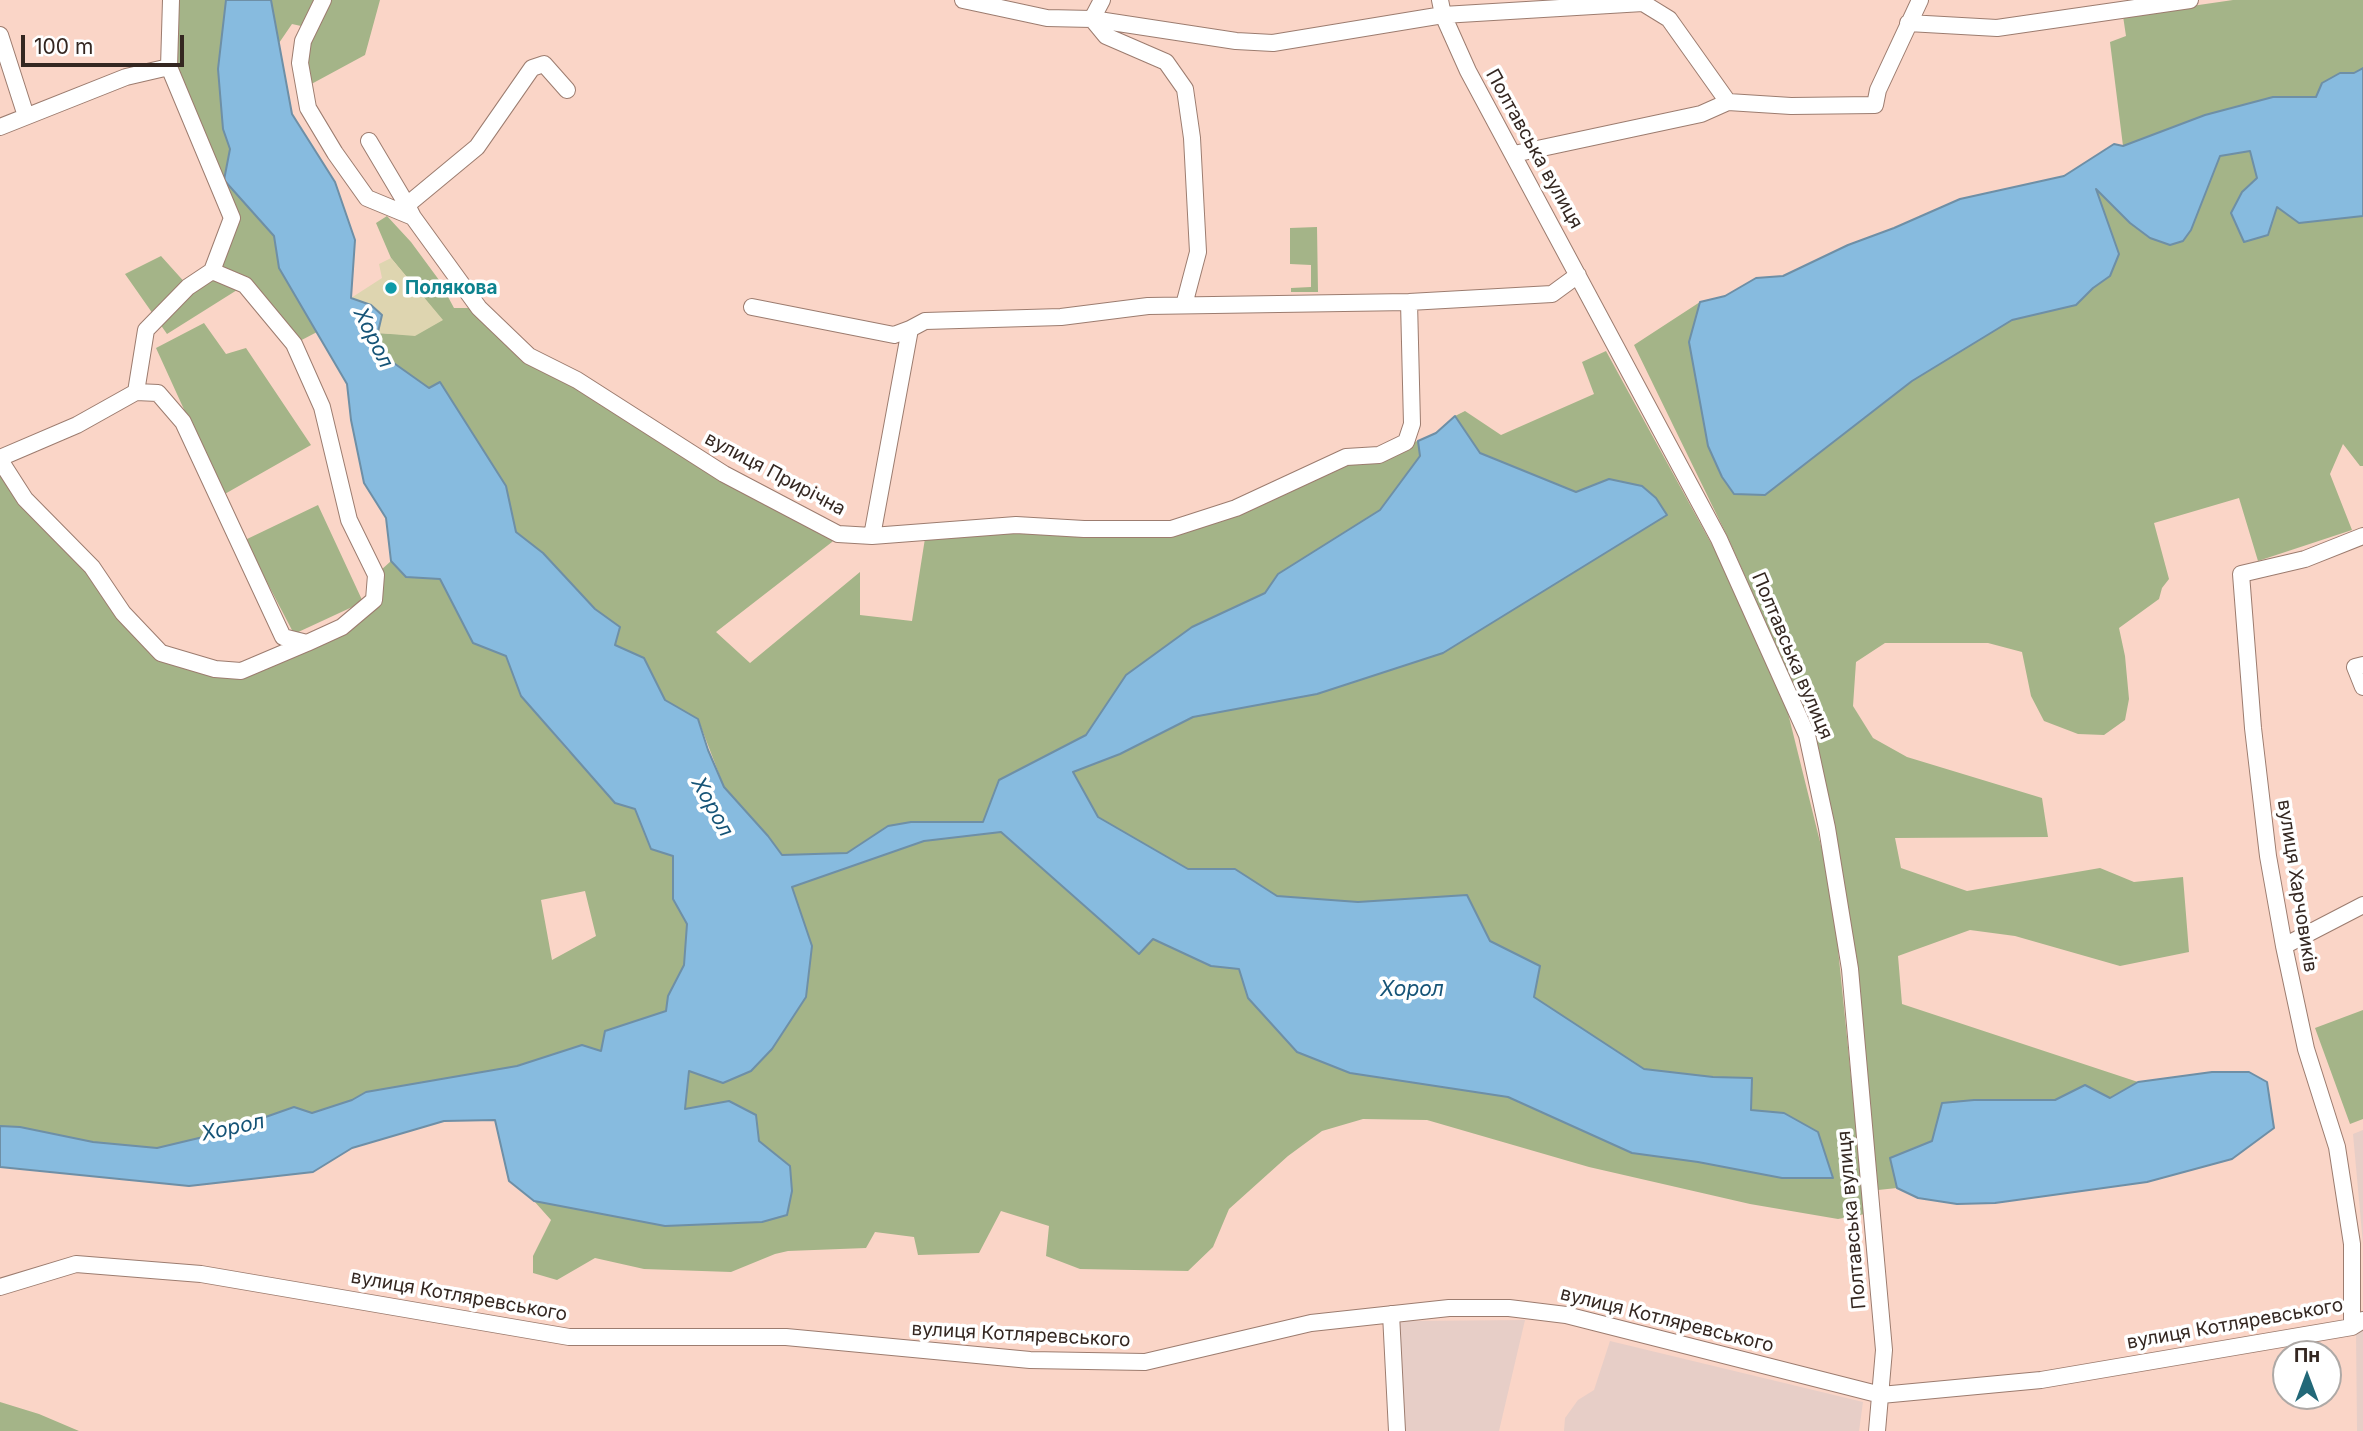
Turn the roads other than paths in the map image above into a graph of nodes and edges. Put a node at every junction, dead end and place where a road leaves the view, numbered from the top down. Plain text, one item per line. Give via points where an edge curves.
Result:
1 (171, 0) edge
2 (323, 0) edge
3 (963, 0) edge
4 (1102, 0) edge
5 (1920, 0) edge
6 (2190, 0) edge
7 (1589, 3) edge
8 (1442, 8) edge
9 (1092, 19) junction
10 (1908, 23) junction
11 (0, 35) edge
12 (169, 67) junction
13 (567, 90) dead end
14 (1728, 102) junction
15 (26, 116) junction
16 (0, 127) edge
17 (369, 141) dead end
18 (1514, 155) junction
19 (410, 211) junction
20 (212, 271) junction
21 (1578, 275) junction
22 (1409, 302) junction
23 (1184, 305) junction
24 (752, 307) dead end
25 (910, 329) junction
26 (136, 392) junction
27 (0, 459) edge
28 (872, 536) junction
29 (2363, 537) edge
30 (307, 643) junction
31 (2363, 664) edge
32 (2363, 687) edge
33 (2363, 905) edge
34 (2284, 946) junction
35 (0, 1287) edge
36 (1391, 1314) junction
37 (2358, 1323) edge
38 (1881, 1395) junction
39 (1397, 1431) edge
40 (1877, 1431) edge

1 - 12 street
2 - 19 street via 303,41 300,63 308,108 367,198
3 - 9 street via 1047,18
4 - 9 street
5 - 10 street
6 - 10 street via 1997,29
7 - 8 street
7 - 14 street via 1643,3 1669,19
8 - 9 street via 1273,43
8 - 18 street, Полтавська вулиця via 1468,71
9 - 23 street via 1107,36 1166,62 1185,89 1198,252
10 - 14 street via 1875,106
11 - 15 street
12 - 15 street via 127,77
12 - 20 street via 232,218
13 - 19 street via 544,64 532,68 477,146
14 - 18 street via 1701,114
15 - 16 street
17 - 19 street, вулиця Прирічна
18 - 21 street, Полтавська вулиця
19 - 28 street, вулиця Прирічна via 479,309 529,356 577,380 735,480 838,534
20 - 26 street via 188,287 146,330
20 - 30 street via 245,285 294,344 322,407 349,520 376,575 374,600 342,627
21 - 22 street via 1552,294
21 - 38 street, Полтавська вулиця via 1719,539 1807,735 1828,828 1850,969 1884,1350
22 - 23 street
22 - 28 street, вулиця Прирічна via 1412,424 1406,442 1379,455 1346,457 1236,508 1171,529 1016,525
23 - 25 street via 1061,317 926,321
24 - 25 street via 894,335
25 - 28 street
26 - 27 street via 77,425
26 - 30 street via 158,393 183,422 283,636
27 - 30 street via 25,499 92,567 123,613 161,653 215,669 241,671
29 - 34 street, вулиця Харчовиків via 2305,559 2241,575 2253,728
31 - 32 street via 2355,667
33 - 34 street
34 - 37 street, вулиця Харчовиків via 2306,1049 2337,1147
35 - 36 street, вулиця Котляревського via 76,1264 201,1274 569,1337 786,1337 1030,1360 1145,1362 1311,1323
36 - 38 street, вулиця Котляревського via 1509,1308 1566,1315
36 - 39 street
37 - 38 street, вулиця Котляревського via 2041,1380
38 - 40 street, Полтавська вулиця

